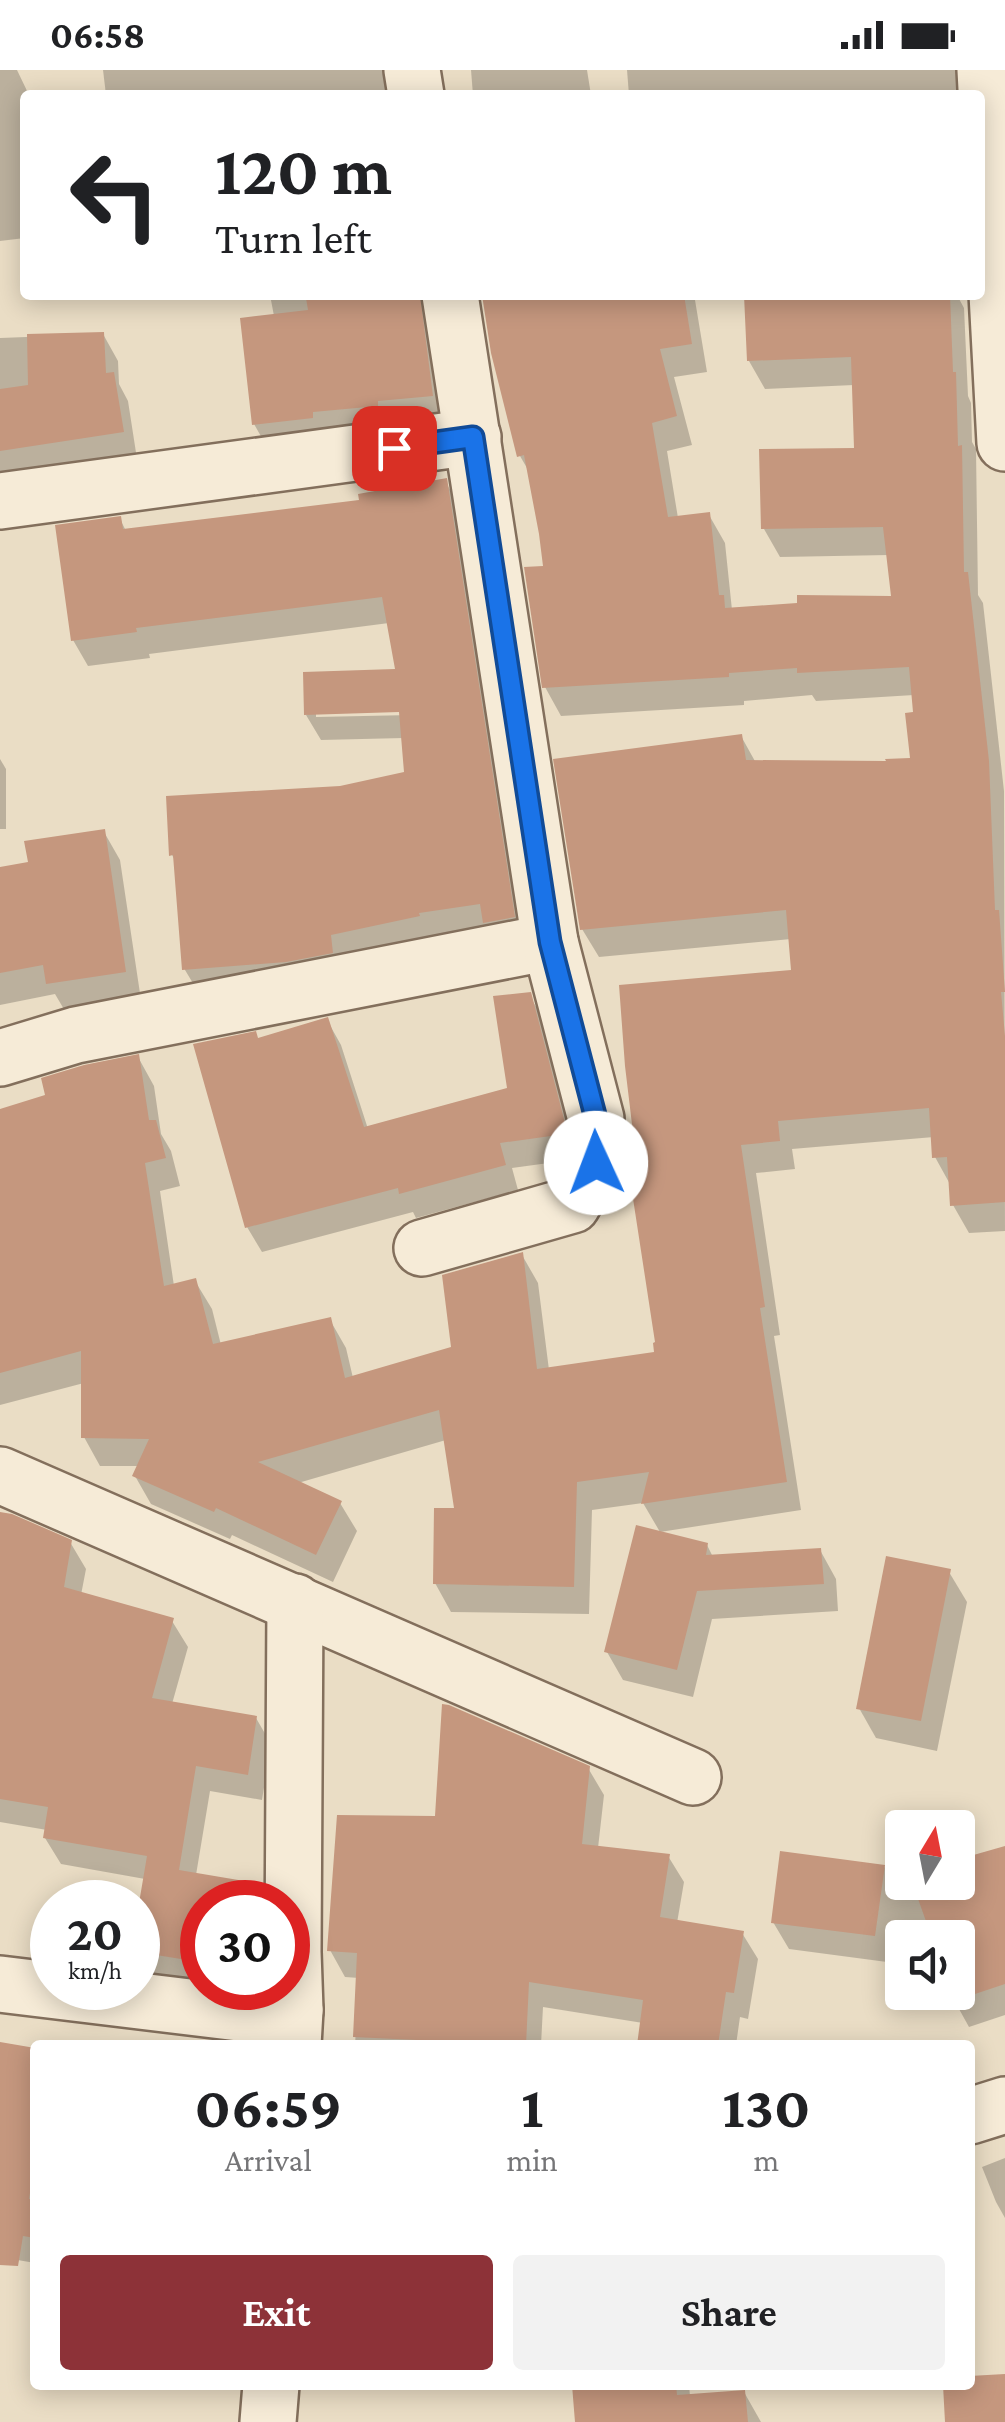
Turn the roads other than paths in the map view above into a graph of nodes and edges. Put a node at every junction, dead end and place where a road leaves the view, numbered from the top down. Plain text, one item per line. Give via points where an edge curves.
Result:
1 (985, 70) edge
2 (451, 300) edge
3 (473, 437) junction
4 (1005, 443) edge
5 (0, 502) edge
6 (550, 942) junction
7 (0, 1058) edge
8 (422, 1248) dead end
9 (0, 1475) edge
10 (295, 1602) junction
11 (692, 1777) dead end
12 (0, 1984) edge
13 (294, 2028) edge
14 (1005, 2105) edge
15 (975, 2114) edge
16 (271, 2390) edge
17 (268, 2422) edge

1 - 4 street
2 - 3 street
3 - 5 street
3 - 6 street
6 - 7 street via 76,1036
6 - 8 street via 596,1119 596,1163 572,1205
9 - 10 street
10 - 11 street
10 - 13 street
12 - 13 street via 247,2014
14 - 15 street
16 - 17 street

